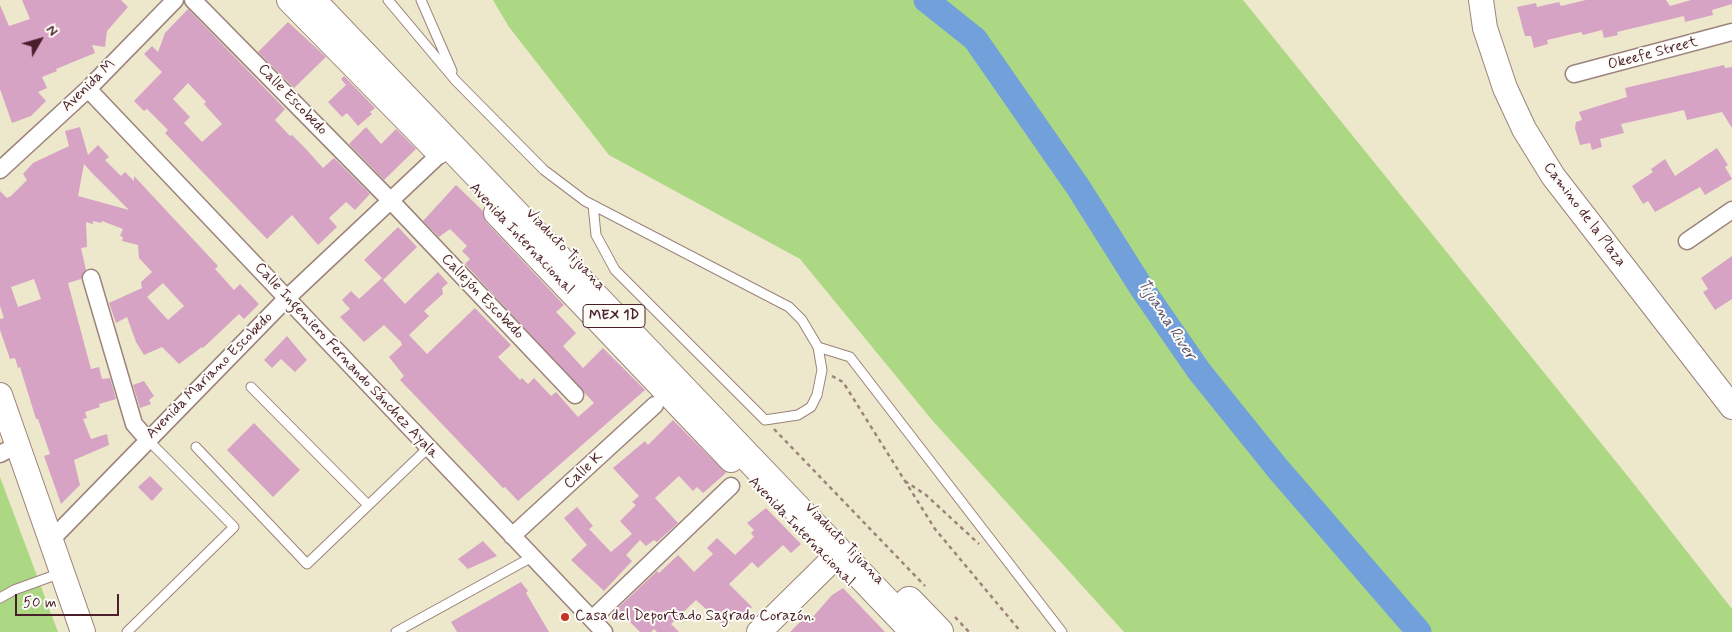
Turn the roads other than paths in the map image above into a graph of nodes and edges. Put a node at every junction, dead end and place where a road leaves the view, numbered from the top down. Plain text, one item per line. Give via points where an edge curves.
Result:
1 (175, 0) edge
2 (194, 0) edge
3 (289, 0) edge
4 (311, 0) edge
5 (318, 0) edge
6 (325, 0) edge
7 (335, 0) edge
8 (388, 0) edge
9 (421, 0) edge
10 (1481, 0) edge
11 (1732, 32) edge
12 (1574, 74) dead end
13 (456, 81) junction
14 (88, 89) junction
15 (440, 154) junction
16 (0, 170) edge
17 (390, 200) junction
18 (593, 205) junction
19 (1732, 210) edge
20 (1687, 241) dead end
21 (91, 278) dead end
22 (287, 298) junction
23 (818, 347) junction
24 (251, 387) dead end
25 (0, 394) edge
26 (575, 395) dead end
27 (655, 405) dead end
28 (1732, 407) edge
29 (148, 440) junction
30 (196, 448) dead end
31 (428, 448) junction
32 (8, 449) edge
33 (731, 486) dead end
34 (368, 505) junction
35 (512, 536) junction
36 (50, 541) junction
37 (532, 557) junction
38 (830, 562) junction
39 (62, 573) junction
40 (0, 598) edge
41 (592, 619) junction
42 (944, 621) edge
43 (83, 632) edge
44 (127, 632) edge
45 (396, 632) edge
46 (604, 632) edge
47 (759, 632) edge
48 (896, 632) edge
49 (916, 632) edge
50 (921, 632) edge
51 (928, 632) edge
52 (1062, 632) edge

1 - 14 street, Avenida M
2 - 17 street, Calle Escobedo
3 - 15 main road, Avenida Internacional
4 - 49 highway, Avenida Internacional / MEX 1D
5 - 50 highway, Viaducto Tijuana
6 - 51 highway, Viaducto Tijuana
7 - 42 highway, Avenida Internacional / MEX 1D
8 - 13 lane
9 - 13 lane
10 - 28 main road, Camino de la Plaza via 1485,28 1505,88 1524,129 1548,168
11 - 12 street, Okeefe Street
13 - 18 lane via 544,170
14 - 16 street, Avenida M
14 - 22 street, Calle Ingeniero Fernando Sánchez Ayala
15 - 17 street, Avenida Mariano Escobedo
15 - 38 main road, Avenida Internacional
17 - 22 street, Avenida Mariano Escobedo
17 - 26 street, Callejón Escobedo
18 - 23 lane via 789,307 802,320
18 - 23 lane via 596,235 615,270 765,420 798,415 811,407 822,370
19 - 20 street
21 - 29 street via 134,424
22 - 29 street, Avenida Mariano Escobedo
22 - 31 street, Calle Ingeniero Fernando Sánchez Ayala
23 - 52 lane via 850,357
24 - 34 lane
25 - 32 main road
27 - 35 street, Calle K
29 - 36 street, Avenida Mariano Escobedo
29 - 44 lane via 234,527
30 - 34 lane via 307,564
31 - 34 lane
31 - 35 street, Calle Ingeniero Fernando Sánchez Ayala
32 - 36 main road
33 - 41 street
35 - 37 street, Calle Ingeniero Fernando Sánchez Ayala
36 - 39 main road
37 - 41 street, Calle Ingeniero Fernando Sánchez Ayala
37 - 45 lane
38 - 47 main road
38 - 48 main road, Avenida Internacional
39 - 40 lane
39 - 43 main road
41 - 46 street, Calle Ingeniero Fernando Sánchez Ayala

